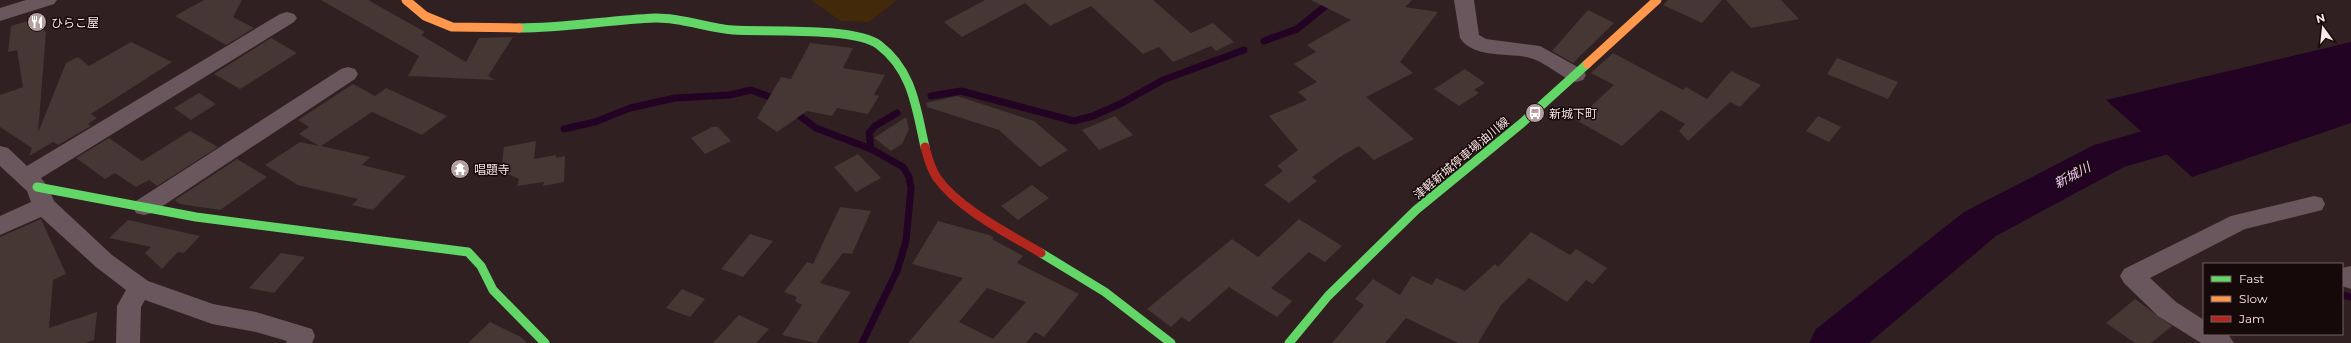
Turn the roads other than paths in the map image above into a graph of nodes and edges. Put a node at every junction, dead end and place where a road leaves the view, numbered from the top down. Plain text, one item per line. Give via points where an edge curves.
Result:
1 (47, 0) edge
2 (406, 0) edge
3 (1464, 0) edge
4 (1658, 0) edge
5 (0, 15) edge
6 (287, 18) dead end
7 (348, 74) dead end
8 (1576, 75) junction
9 (0, 154) edge
10 (36, 190) junction
11 (2314, 204) dead end
12 (144, 207) junction
13 (0, 226) edge
14 (2351, 275) edge
15 (2351, 280) edge
16 (140, 288) junction
17 (2203, 331) edge
18 (2209, 335) edge
19 (128, 343) edge
20 (298, 343) edge
21 (545, 343) edge
22 (1171, 343) edge
23 (1288, 343) edge
24 (2222, 343) edge

1 - 5 street
2 - 22 street via 425,16 452,27 544,28 657,18 732,30 811,32 859,37 878,44 900,63 909,81 931,169 954,196 999,228 1104,292
3 - 8 street via 1470,38 1481,45 1533,51
4 - 8 street, 津軽新城停車場油川線
6 - 10 street
7 - 12 street
8 - 23 street, 津軽新城停車場油川線 via 1416,210 1328,296
9 - 10 street
10 - 12 street
10 - 13 street
10 - 16 street via 104,261
11 - 17 street via 2239,222 2132,276 2166,309
12 - 21 street via 196,217 468,252 481,266 493,290
14 - 15 street via 2347,276
16 - 19 street via 129,306
16 - 20 street via 212,314 256,322 303,336
18 - 24 street

